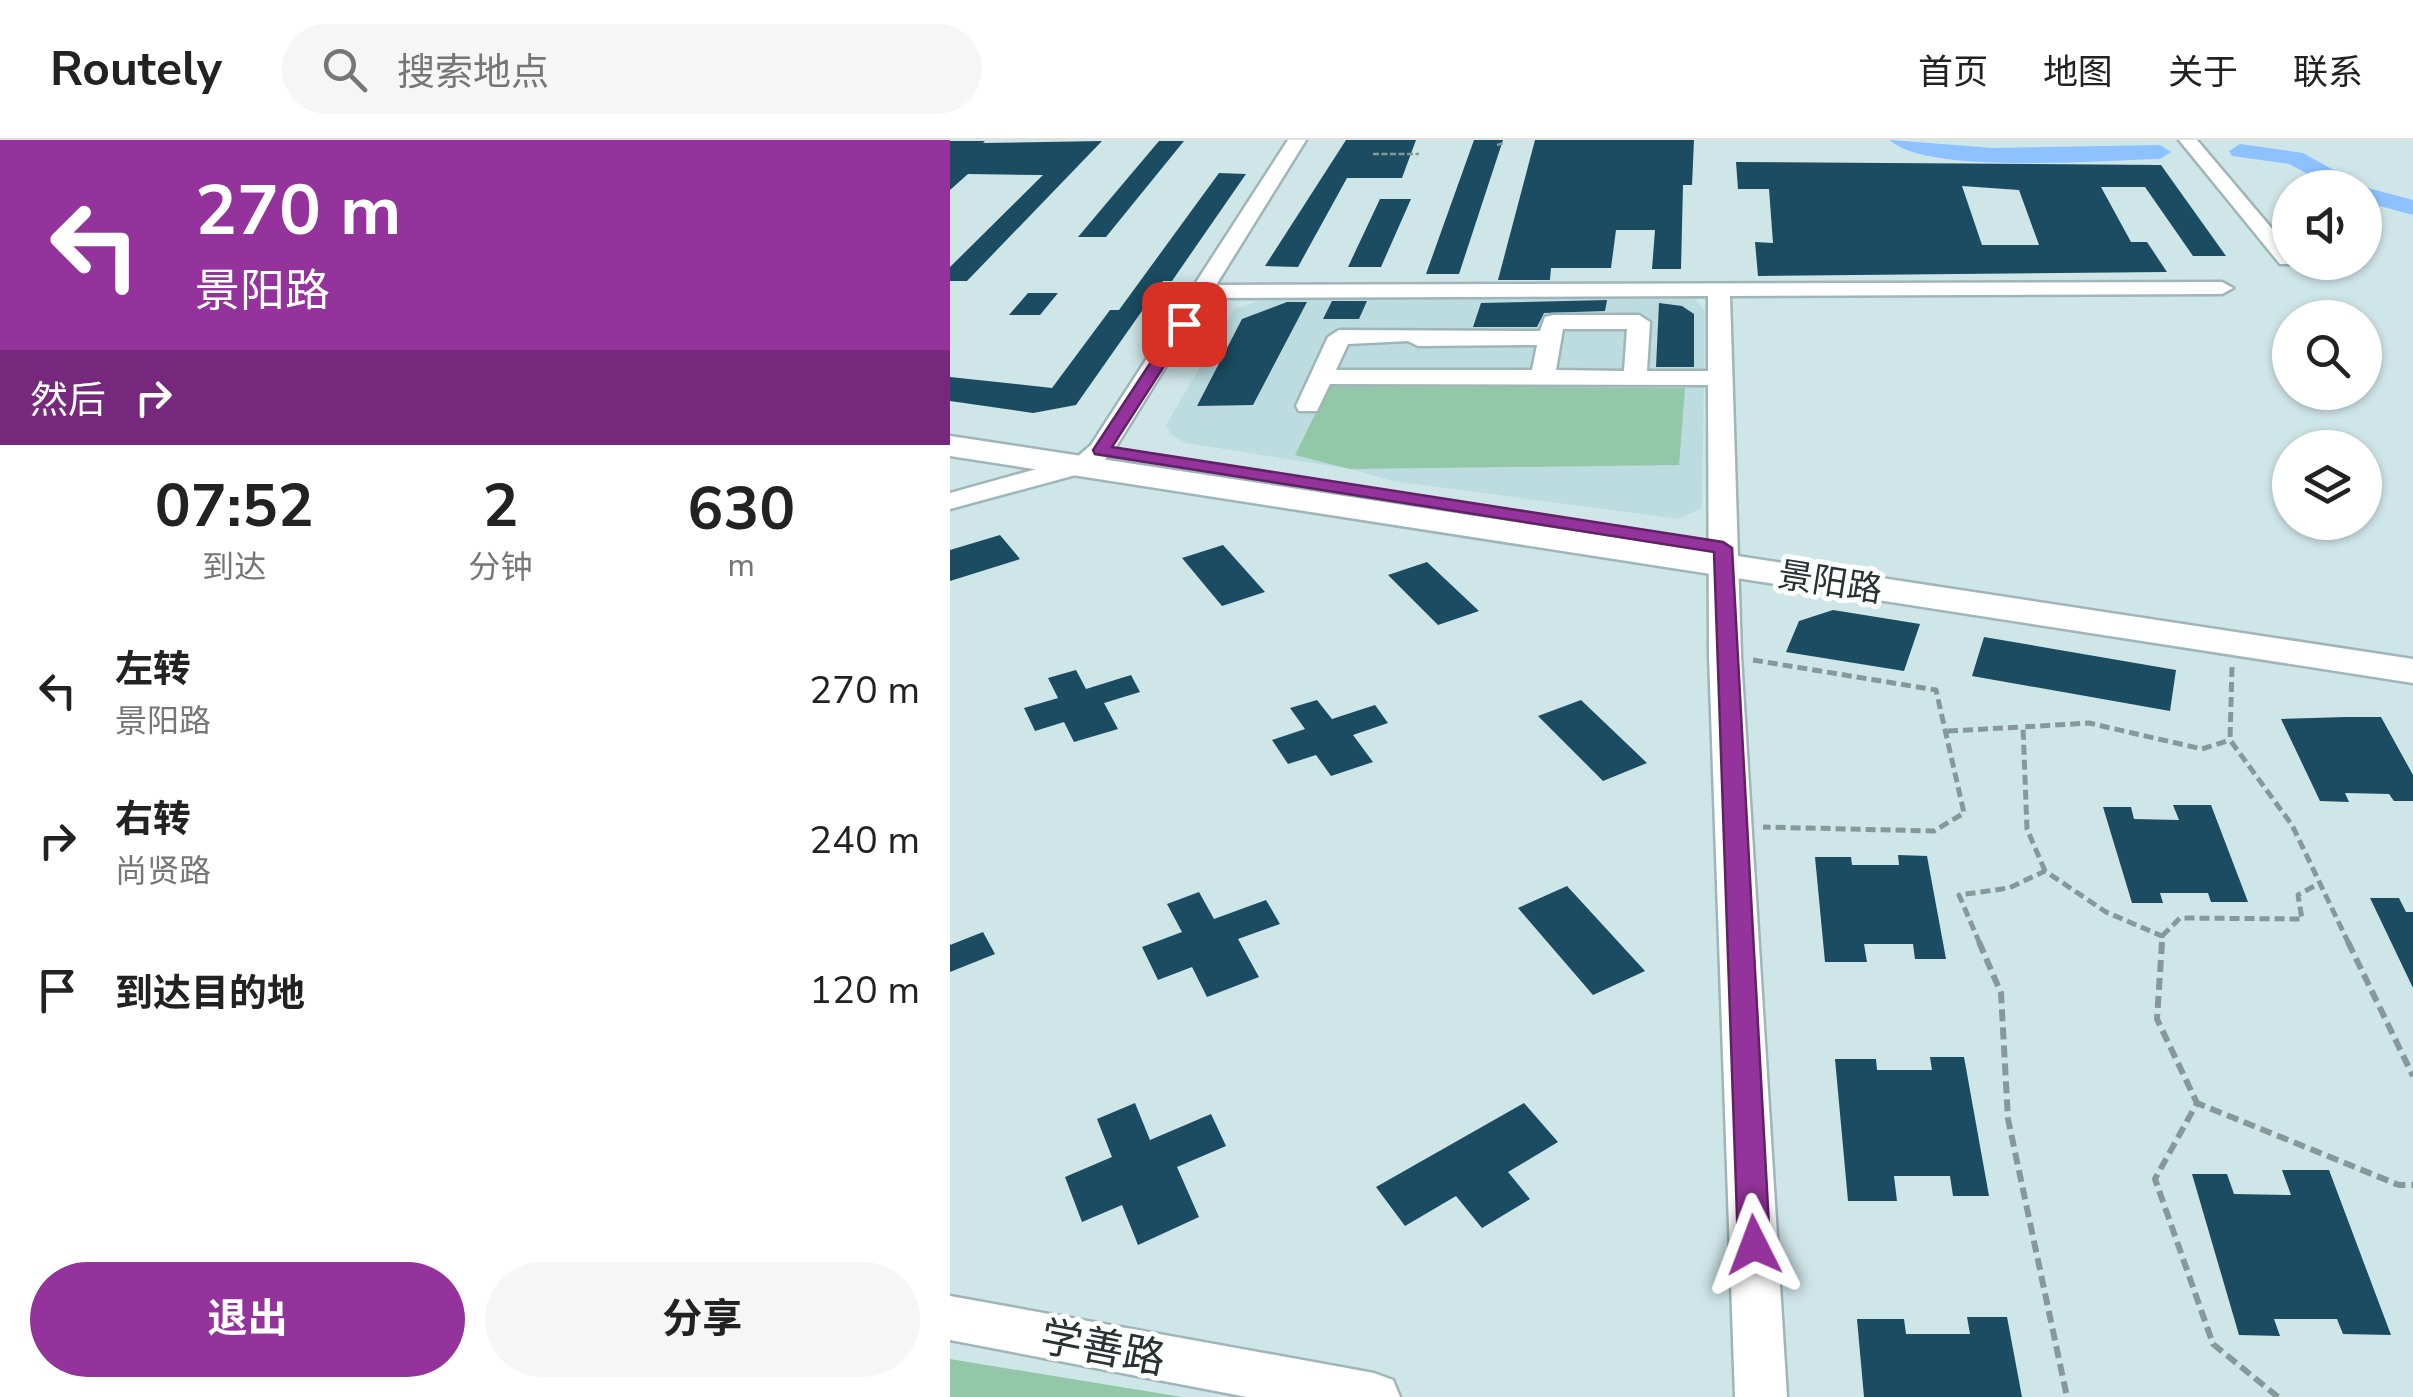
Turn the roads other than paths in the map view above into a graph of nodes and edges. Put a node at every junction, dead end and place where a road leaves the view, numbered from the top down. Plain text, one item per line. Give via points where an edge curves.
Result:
1 (1297, 140) edge
2 (2188, 140) edge
3 (2272, 242) edge
4 (2222, 288) dead end
5 (1720, 290) junction
6 (1435, 291) junction
7 (1204, 292) junction
8 (1419, 336) junction
9 (1550, 338) junction
10 (1404, 377) junction
11 (1321, 378) junction
12 (1543, 378) junction
13 (1635, 378) junction
14 (1720, 378) junction
15 (1308, 406) dead end
16 (950, 430) edge
17 (950, 446) edge
18 (1093, 457) junction
19 (950, 501) edge
20 (1723, 557) junction
21 (2410, 670) edge
22 (950, 1318) edge
23 (1374, 1397) edge
24 (1761, 1397) edge

1 - 7 street
2 - 3 street
4 - 5 street
5 - 6 street
5 - 14 street
6 - 7 street
6 - 8 street
7 - 18 street
8 - 9 street
8 - 10 street
8 - 11 street via 1338,337
9 - 12 street
9 - 13 street via 1553,322 1639,322
10 - 11 street
10 - 12 street
11 - 15 street
12 - 13 street
13 - 14 street
14 - 20 street
16 - 18 main road, 景阳路
17 - 18 main road, 景阳路
18 - 19 street
18 - 20 main road, 景阳路
20 - 21 main road, 景阳路
20 - 24 street
22 - 23 street, 学善路

